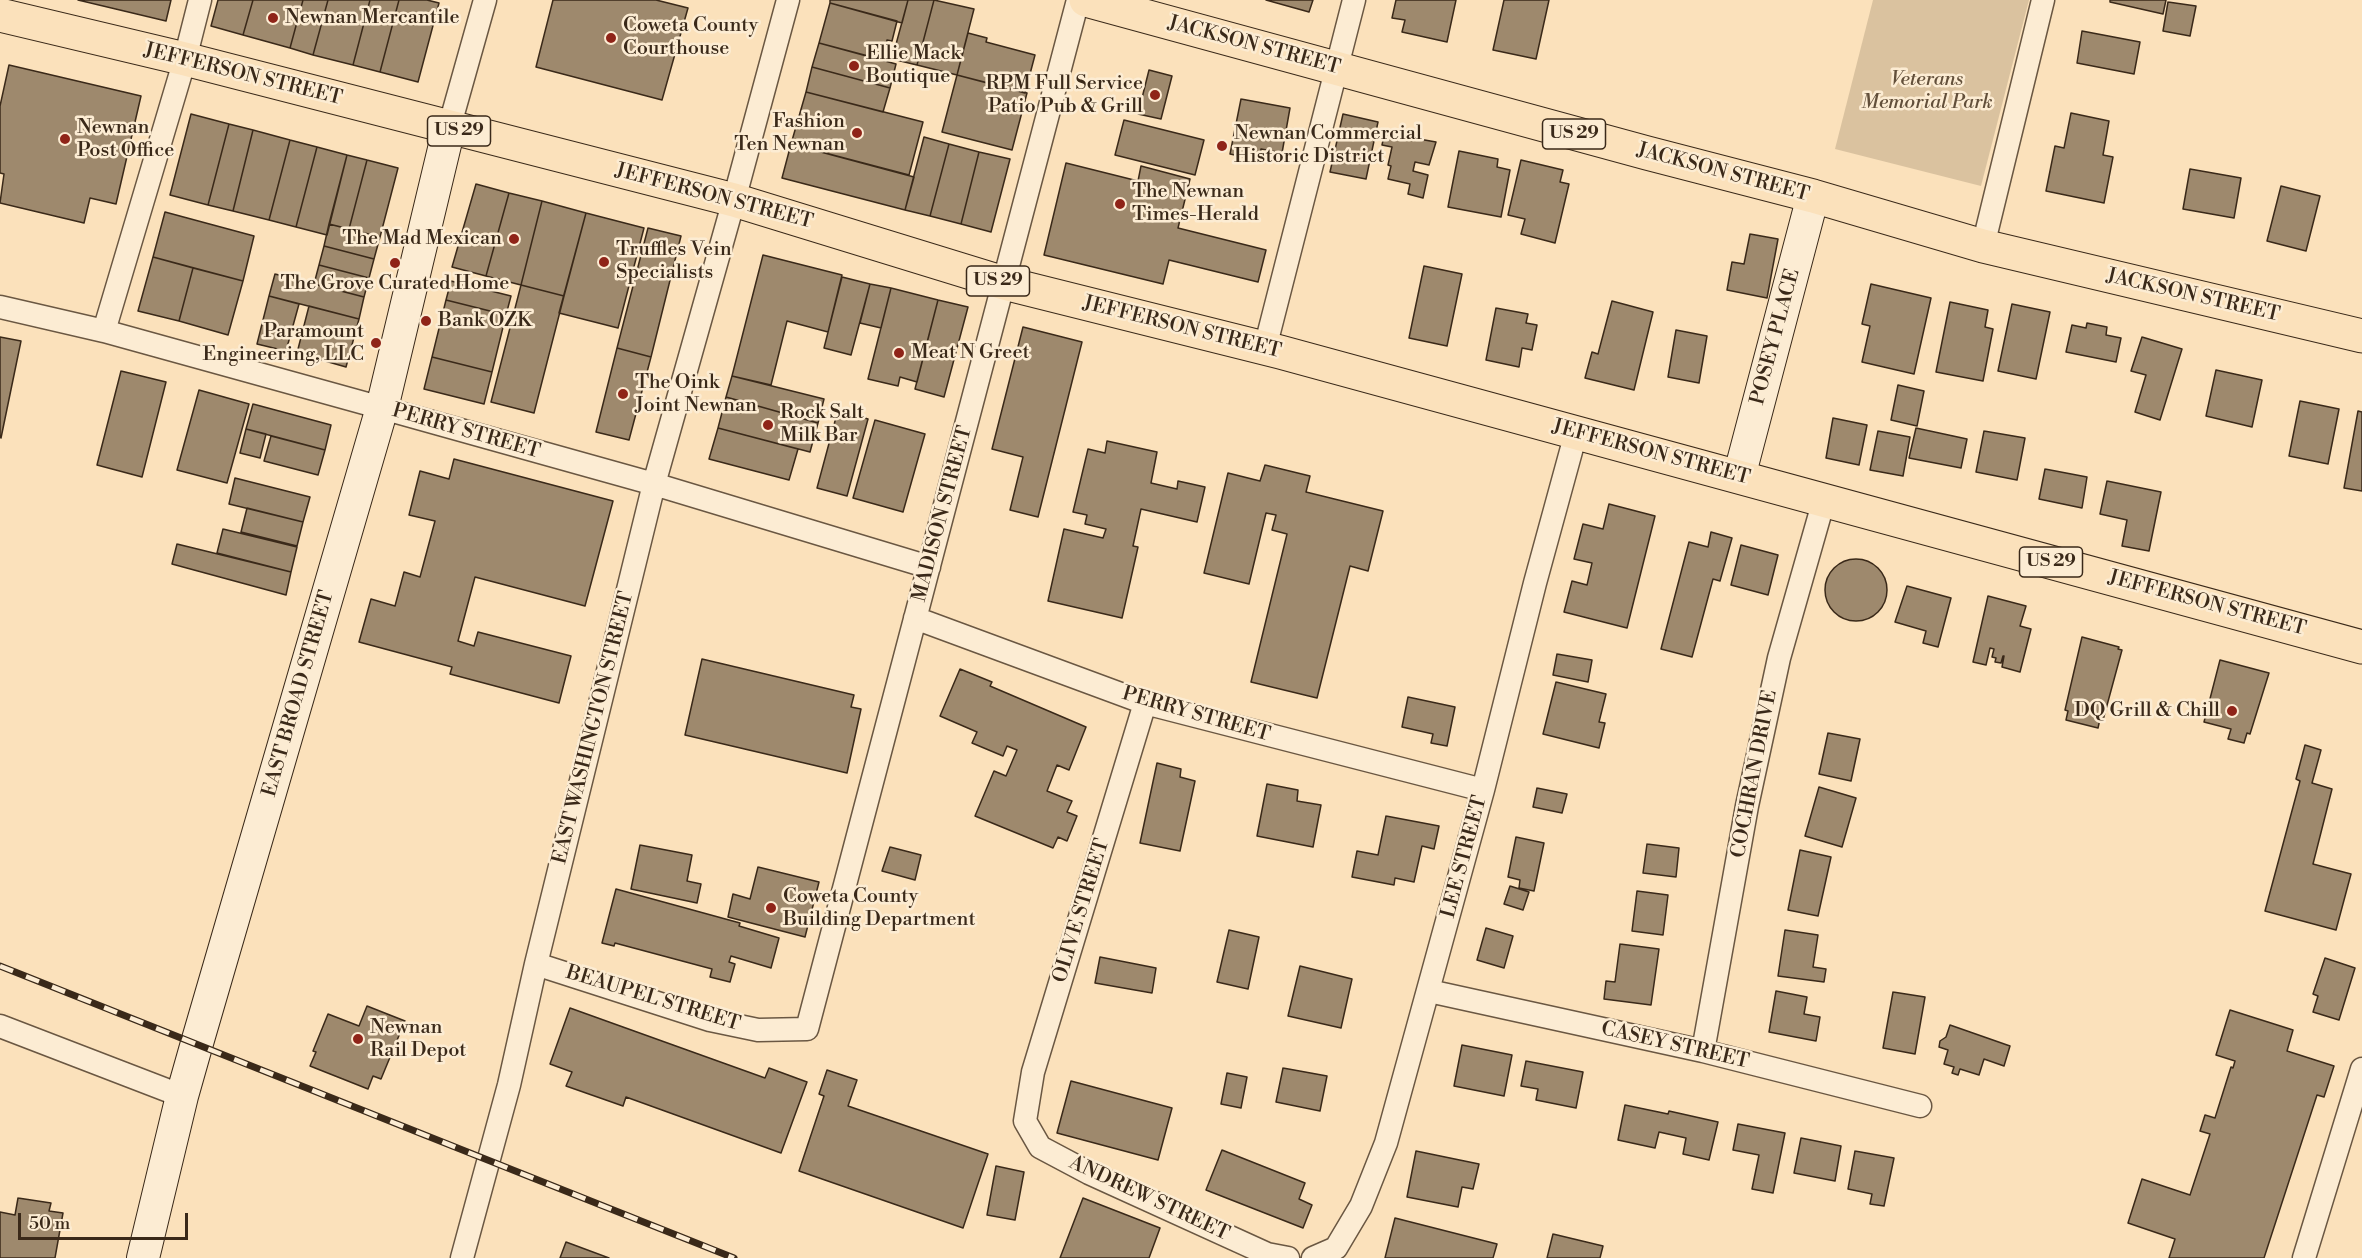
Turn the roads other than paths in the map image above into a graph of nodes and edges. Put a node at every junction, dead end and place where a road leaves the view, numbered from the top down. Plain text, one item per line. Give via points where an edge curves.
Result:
1 (200, 0) edge
2 (486, 0) edge
3 (788, 0) edge
4 (1078, 0) edge
5 (1086, 0) edge
6 (1354, 0) edge
7 (2043, 0) edge
8 (0, 15) edge
9 (185, 59) junction
10 (1335, 69) junction
11 (449, 128) junction
12 (1813, 196) junction
13 (734, 200) junction
14 (1983, 246) junction
15 (1004, 283) junction
16 (0, 307) edge
17 (104, 331) junction
18 (2362, 336) edge
19 (1265, 348) junction
20 (382, 408) junction
21 (1576, 433) junction
22 (1739, 477) junction
23 (654, 484) junction
24 (1824, 500) junction
25 (929, 567) junction
26 (915, 618) junction
27 (2362, 647) edge
28 (1145, 703) junction
29 (1483, 790) junction
30 (536, 964) junction
31 (1429, 991) junction
32 (0, 1026) edge
33 (807, 1029) joint
34 (1703, 1051) junction
35 (2362, 1069) edge
36 (182, 1096) junction
37 (1920, 1106) dead end
38 (1025, 1120) joint
39 (143, 1258) edge
40 (462, 1258) edge
41 (1288, 1258) edge
42 (1313, 1258) edge
43 (2304, 1258) edge

1 - 9 street
2 - 11 street
3 - 13 street, EAST WASHINGTON STREET
4 - 15 street, MADISON STREET
5 - 10 main road, JACKSON STREET / US 29
6 - 10 street
7 - 14 street
8 - 9 main road, JEFFERSON STREET / US 29
9 - 11 main road, JEFFERSON STREET / US 29
9 - 17 street
10 - 12 main road, JACKSON STREET / US 29
10 - 19 street
11 - 13 main road, JEFFERSON STREET / US 29
11 - 20 street, EAST BROAD STREET
12 - 14 main road, JACKSON STREET / US 29
12 - 22 street, POSEY PLACE
13 - 15 main road, JEFFERSON STREET / US 29
13 - 23 street, EAST WASHINGTON STREET
14 - 18 main road, JACKSON STREET / US 29
15 - 19 main road, JEFFERSON STREET / US 29
15 - 25 street, MADISON STREET
16 - 17 street, PERRY STREET
17 - 20 street, PERRY STREET
19 - 21 main road, JEFFERSON STREET / US 29
20 - 23 street, PERRY STREET
20 - 36 street, EAST BROAD STREET
21 - 22 main road, JEFFERSON STREET / US 29
21 - 29 street, LEE STREET
22 - 24 main road, JEFFERSON STREET / US 29
23 - 25 street, PERRY STREET
23 - 30 street, EAST WASHINGTON STREET
24 - 27 main road, JEFFERSON STREET / US 29
24 - 34 street, COCHRAN DRIVE via 1779,658 1747,806
25 - 26 street, MADISON STREET
26 - 28 street, PERRY STREET
26 - 33 street, MADISON STREET
28 - 29 street, PERRY STREET
28 - 38 street, OLIVE STREET via 1033,1072
29 - 31 street, LEE STREET
30 - 33 street, BEAUPEL STREET via 710,1020 758,1030
30 - 40 street, EAST WASHINGTON STREET via 509,1085
31 - 34 street, CASEY STREET
31 - 42 street, LEE STREET via 1386,1143 1361,1206 1336,1248
32 - 36 street
34 - 37 street, CASEY STREET
35 - 43 street
36 - 39 street, EAST BROAD STREET
38 - 41 street, ANDREW STREET via 1040,1147 1089,1173 1267,1254

